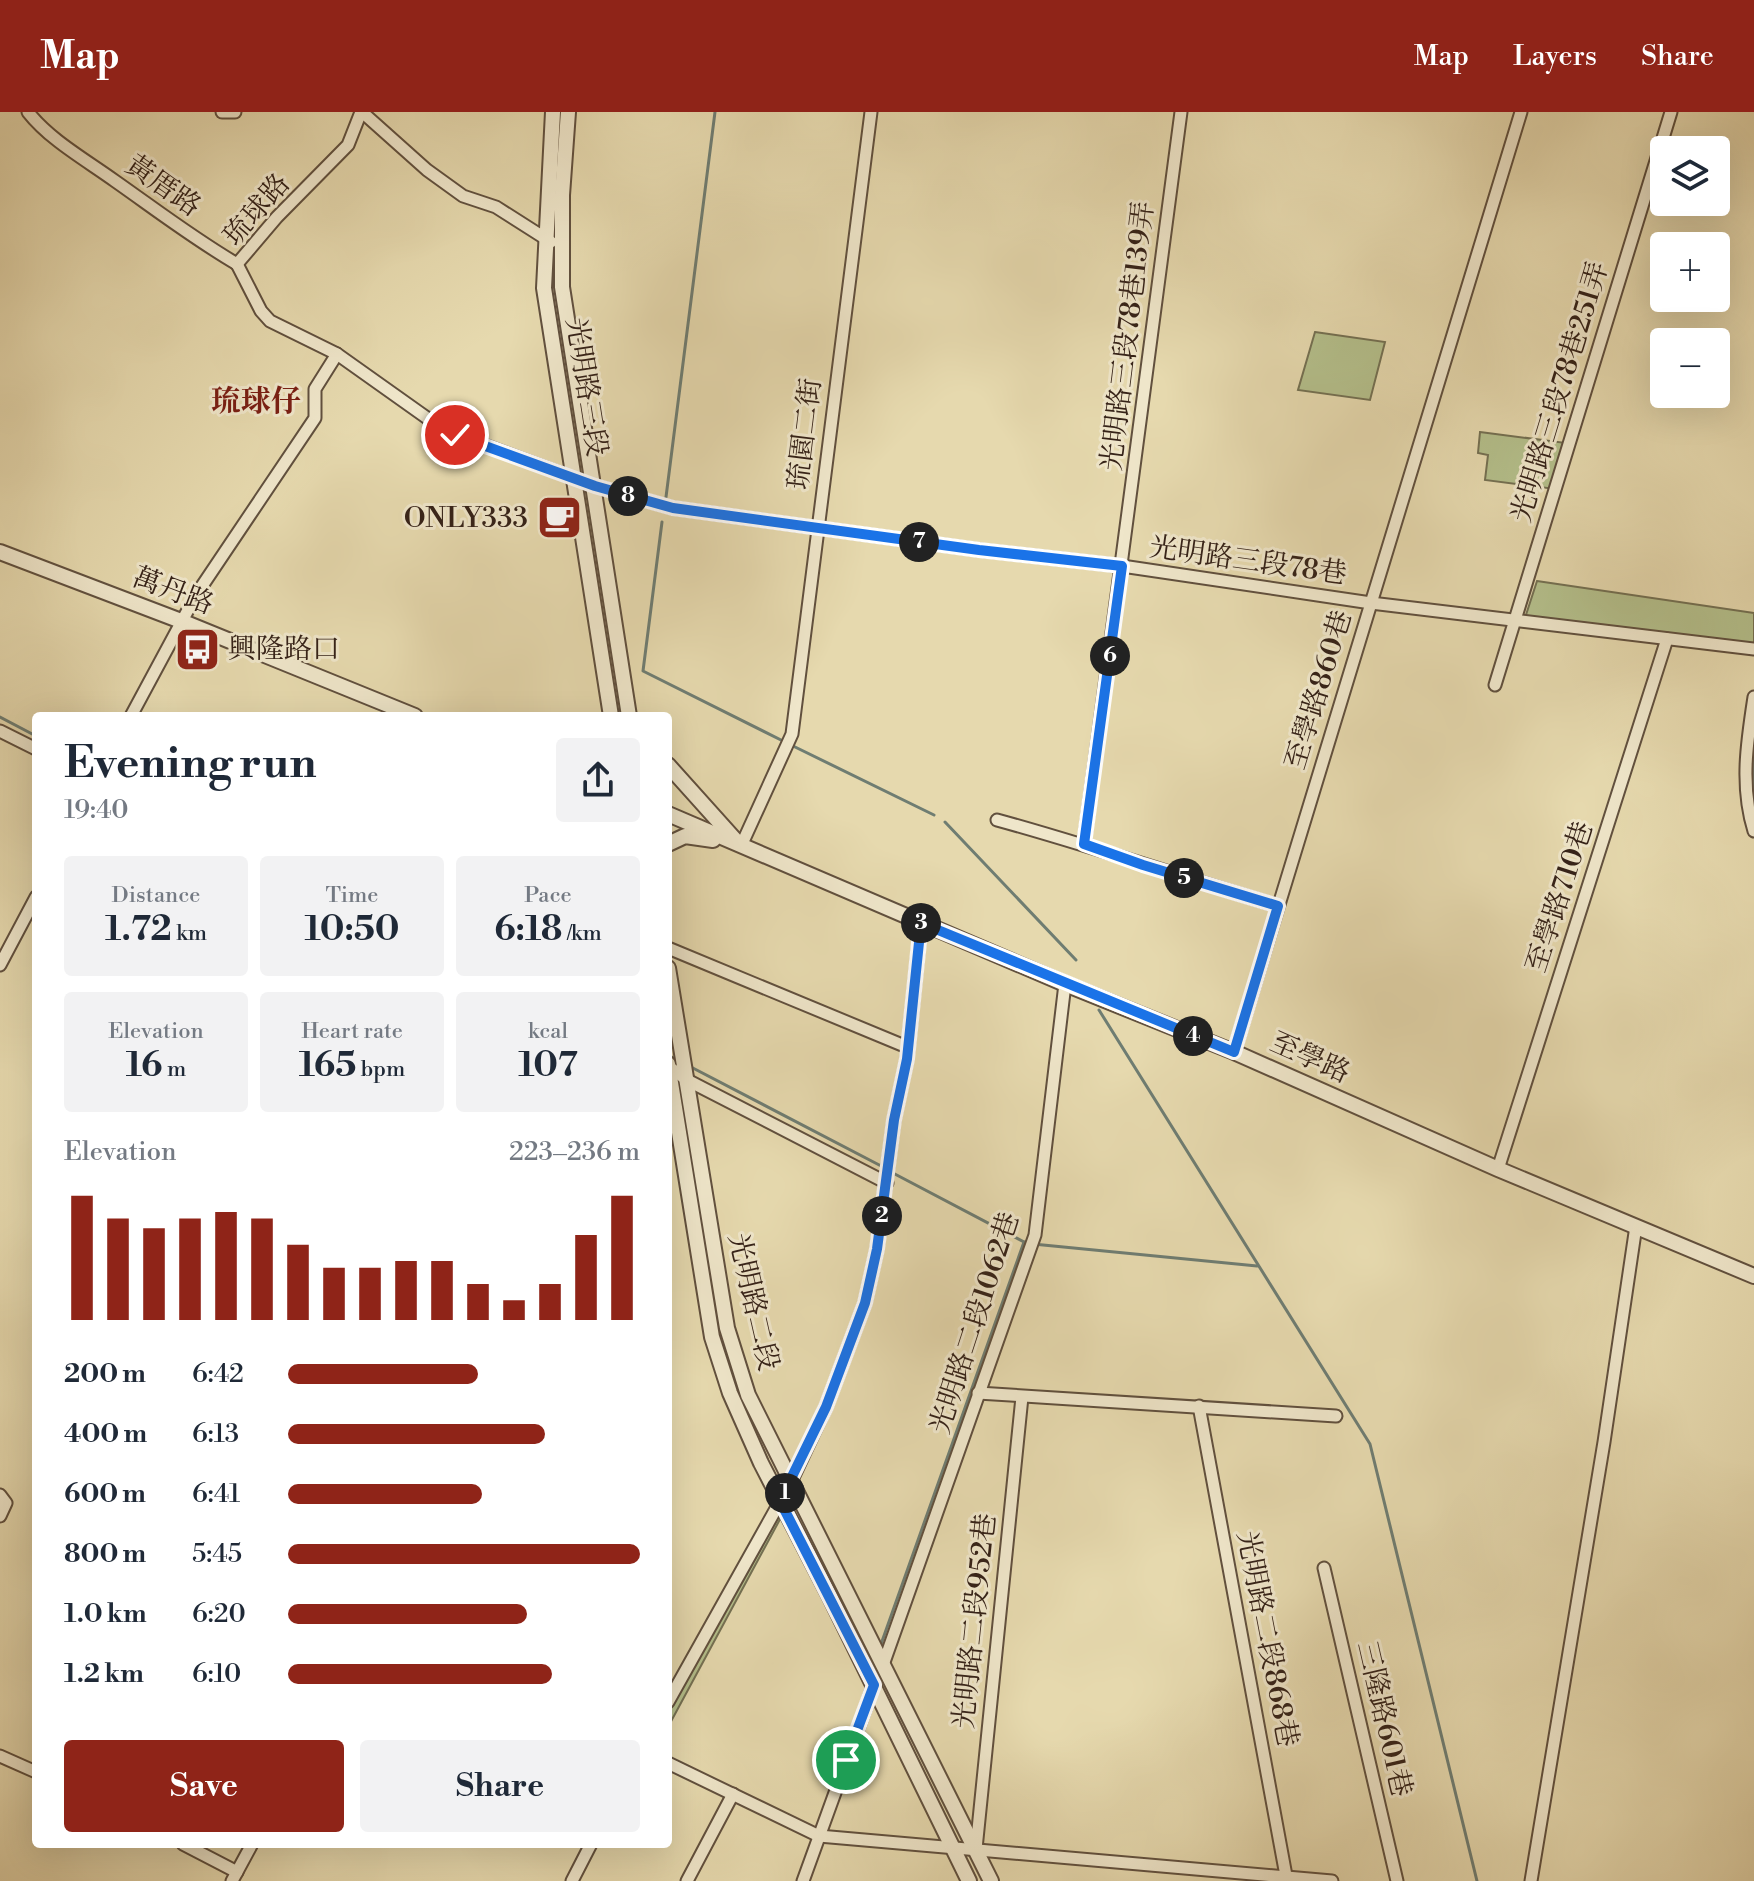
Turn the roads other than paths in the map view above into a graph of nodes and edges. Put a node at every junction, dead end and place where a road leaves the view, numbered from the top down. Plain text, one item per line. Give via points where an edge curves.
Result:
1 (28, 112) edge
2 (222, 112) edge
3 (235, 112) edge
4 (362, 112) edge
5 (553, 112) edge
6 (568, 112) edge
7 (871, 112) edge
8 (1181, 112) edge
9 (1521, 112) edge
10 (1671, 112) edge
11 (556, 242) junction
12 (237, 264) junction
13 (337, 354) junction
14 (574, 479) junction
15 (595, 486) junction
16 (817, 528) junction
17 (0, 552) edge
18 (1122, 566) junction
19 (1371, 603) junction
20 (1515, 620) junction
21 (181, 621) junction
22 (1667, 639) junction
23 (1754, 649) edge
24 (1495, 685) dead end
25 (1754, 697) edge
26 (133, 712) edge
27 (405, 712) edge
28 (610, 712) edge
29 (630, 712) edge
30 (0, 731) edge
31 (32, 747) edge
32 (672, 769) edge
33 (672, 816) edge
34 (997, 820) dead end
35 (1754, 831) edge
36 (672, 842) edge
37 (1084, 844) junction
38 (741, 846) junction
39 (32, 905) edge
40 (1278, 906) junction
41 (921, 923) junction
42 (672, 950) edge
43 (0, 965) edge
44 (1065, 984) junction
45 (907, 1047) junction
46 (1234, 1052) junction
47 (672, 1072) edge
48 (1498, 1169) junction
49 (887, 1183) junction
50 (1636, 1226) junction
51 (1754, 1276) edge
52 (978, 1393) junction
53 (1022, 1397) junction
54 (1199, 1406) junction
55 (1336, 1416) dead end
56 (786, 1492) junction
57 (0, 1495) edge
58 (0, 1516) edge
59 (1324, 1568) dead end
60 (883, 1665) junction
61 (874, 1685) junction
62 (672, 1695) edge
63 (0, 1756) edge
64 (672, 1765) edge
65 (32, 1770) edge
66 (733, 1794) junction
67 (816, 1834) junction
68 (964, 1847) junction
69 (189, 1848) edge
70 (250, 1848) edge
71 (589, 1848) edge
72 (234, 1877) edge
73 (1287, 1879) edge
74 (572, 1881) edge
75 (687, 1881) edge
76 (803, 1881) edge
77 (969, 1881) edge
78 (991, 1881) edge
79 (1332, 1881) edge
80 (1397, 1881) edge
81 (1531, 1881) edge

1 - 12 street, 黃厝路 via 82,158
2 - 3 street
4 - 11 street via 463,196 496,207
4 - 12 street, 琉球路 via 348,145
5 - 11 street, 光明路三段 via 546,202
6 - 11 street, 光明路三段
7 - 16 street, 琉園二街
8 - 18 street, 光明路三段78巷139弄
9 - 19 street, 至學路860巷
10 - 20 street, 光明路三段78巷251弄
11 - 14 street, 光明路三段 via 544,288
11 - 15 street, 光明路三段
12 - 13 street, 琉球路 via 270,321
13 - 14 street, 琉球路 via 444,430
13 - 21 street via 315,389 315,418
14 - 15 street, 琉球路
14 - 28 street, 光明路三段
15 - 16 street, 光明路三段78巷 via 673,508
15 - 29 street, 光明路三段
16 - 18 street, 光明路三段78巷
16 - 38 street, 琉園二街 via 792,734
17 - 21 street, 萬丹路
18 - 19 street, 光明路三段78巷
18 - 37 street, 光明路三段78巷139弄
19 - 20 street, 光明路三段78巷
19 - 40 street, 至學路860巷
20 - 22 street, 光明路三段78巷
20 - 24 street, 光明路三段78巷251弄
21 - 26 street
21 - 27 street, 萬丹路
22 - 23 street, 光明路三段78巷
22 - 48 street, 至學路710巷
25 - 35 street via 1745,756 1747,810
30 - 31 street
32 - 38 street
33 - 38 street, 至學路
34 - 37 street
36 - 38 street via 685,836
37 - 40 street
38 - 41 street, 至學路
39 - 43 street
40 - 46 street, 至學路860巷
41 - 44 street, 至學路
41 - 45 street
42 - 45 street
44 - 46 street, 至學路
44 - 52 street, 光明路二段1062巷 via 1035,1235
45 - 49 street
46 - 48 street, 至學路
47 - 49 street
47 - 56 street, 光明路二段 via 727,1328
47 - 56 street, 光明路二段 via 712,1337 730,1393
48 - 50 street, 至學路
49 - 56 street via 865,1303 826,1407
50 - 51 street, 至學路
50 - 81 street
52 - 53 street
52 - 60 street, 光明路二段1062巷
53 - 54 street
53 - 68 street, 光明路二段952巷
54 - 55 street
54 - 73 street, 光明路二段868巷
56 - 60 street, 光明路二段
56 - 61 street, 光明路二段
56 - 62 street
57 - 58 street via 6,1503
59 - 80 street, 三隆路601巷
60 - 68 street, 光明路二段
61 - 67 street
61 - 68 street, 光明路二段
63 - 65 street
64 - 66 street
66 - 67 street
66 - 75 street
67 - 68 street
67 - 76 street
68 - 73 street
68 - 77 street, 光明路二段
68 - 78 street, 光明路二段
69 - 72 street
70 - 72 street
71 - 74 street
73 - 79 street

